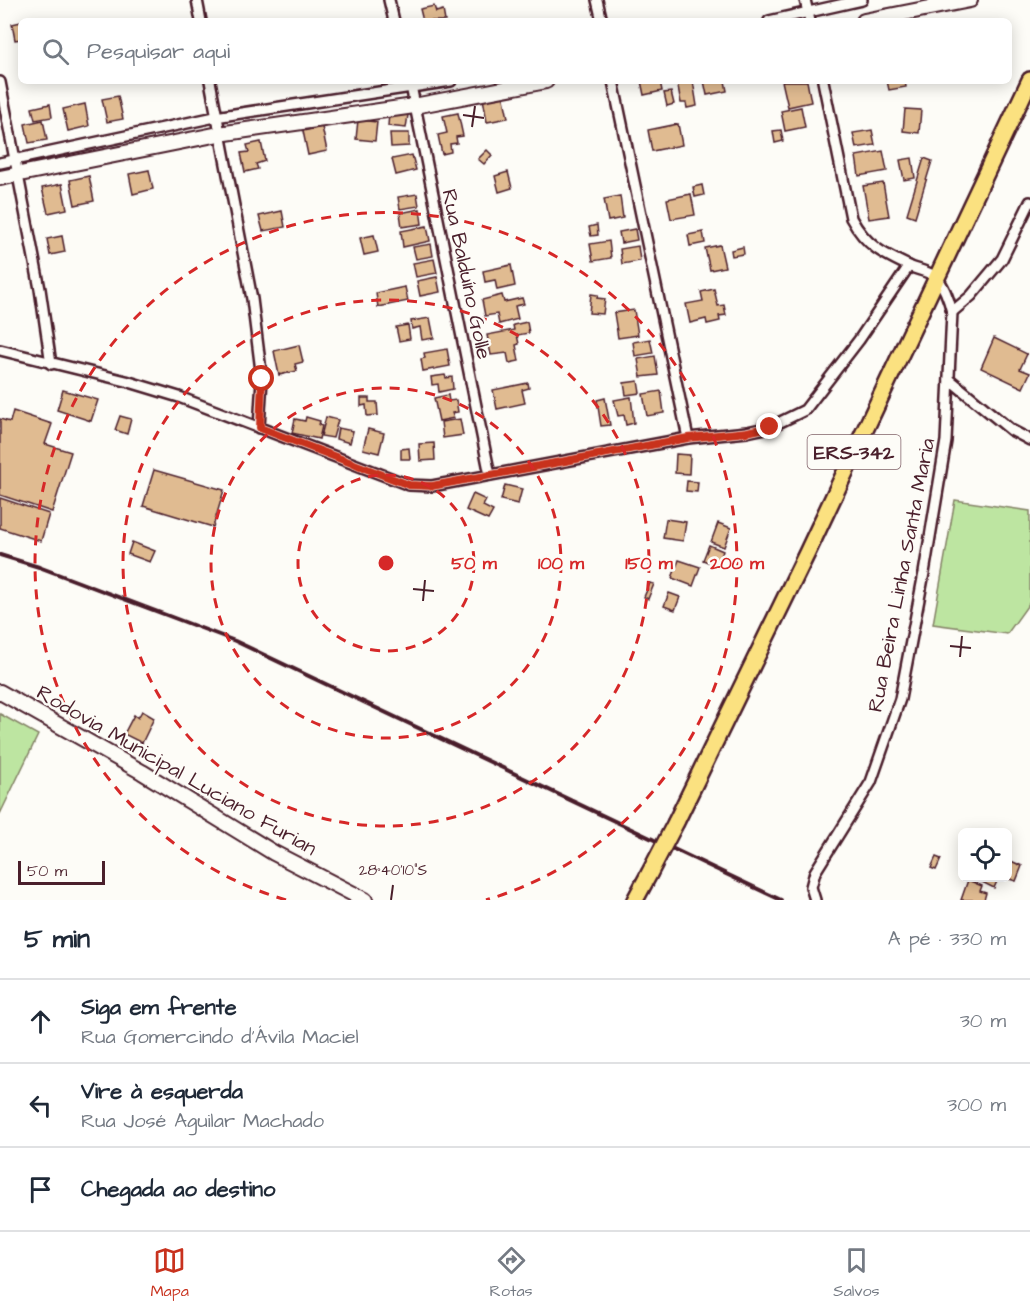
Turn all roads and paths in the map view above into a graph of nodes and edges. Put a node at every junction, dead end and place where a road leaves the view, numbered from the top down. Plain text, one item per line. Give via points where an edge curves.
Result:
1 (197, 0) edge
2 (389, 0) edge
3 (597, 0) edge
4 (805, 0) edge
5 (862, 0) edge
6 (970, 0) edge
7 (809, 17) edge
8 (200, 18) edge
9 (393, 18) edge
10 (601, 18) edge
11 (879, 18) edge
12 (1030, 80) edge
13 (0, 82) edge
14 (210, 84) edge
15 (410, 84) edge
16 (530, 84) edge
17 (614, 84) edge
18 (825, 84) edge
19 (414, 106) junction
20 (215, 117) junction
21 (219, 134) junction
22 (15, 160) junction
23 (0, 163) edge
24 (17, 175) junction
25 (0, 178) edge
26 (1030, 202) edge
27 (909, 266) junction
28 (936, 277) junction
29 (952, 312) junction
30 (0, 351) edge
31 (51, 364) junction
32 (949, 379) junction
33 (260, 428) junction
34 (688, 438) junction
35 (1030, 440) edge
36 (490, 475) junction
37 (0, 692) edge
38 (365, 900) edge
39 (635, 900) edge
40 (815, 900) edge

1 - 8 street
2 - 9 street
3 - 10 street
4 - 7 street
5 - 7 street
6 - 11 street
12 - 28 main road, ERS-342
13 - 22 street
14 - 20 street
15 - 19 street, Rua Balduíno Golle
15 - 20 street
16 - 19 street
17 - 34 street
18 - 27 street via 851,218 870,245
19 - 21 street
19 - 36 street, Rua Balduíno Golle
20 - 21 street
20 - 22 street
21 - 24 street
21 - 33 street via 252,299 262,379
22 - 23 street
22 - 24 street
24 - 25 street
24 - 31 street
26 - 29 street via 1002,259
27 - 28 street
27 - 34 street via 805,410 770,427
28 - 29 street, Rua Beira Linha Santa Maria
28 - 39 main road, ERS-342, bridge via 807,553
29 - 32 street, Rua Beira Linha Santa Maria
30 - 31 street
31 - 33 street via 147,387
32 - 35 street via 1011,430
32 - 40 street, Rua Beira Linha Santa Maria via 946,441 900,699 871,782 815,872 811,887
33 - 36 street via 409,485 432,486
34 - 36 street
37 - 38 street, Rodovia Municipal Luciano Furian via 142,772 274,854

